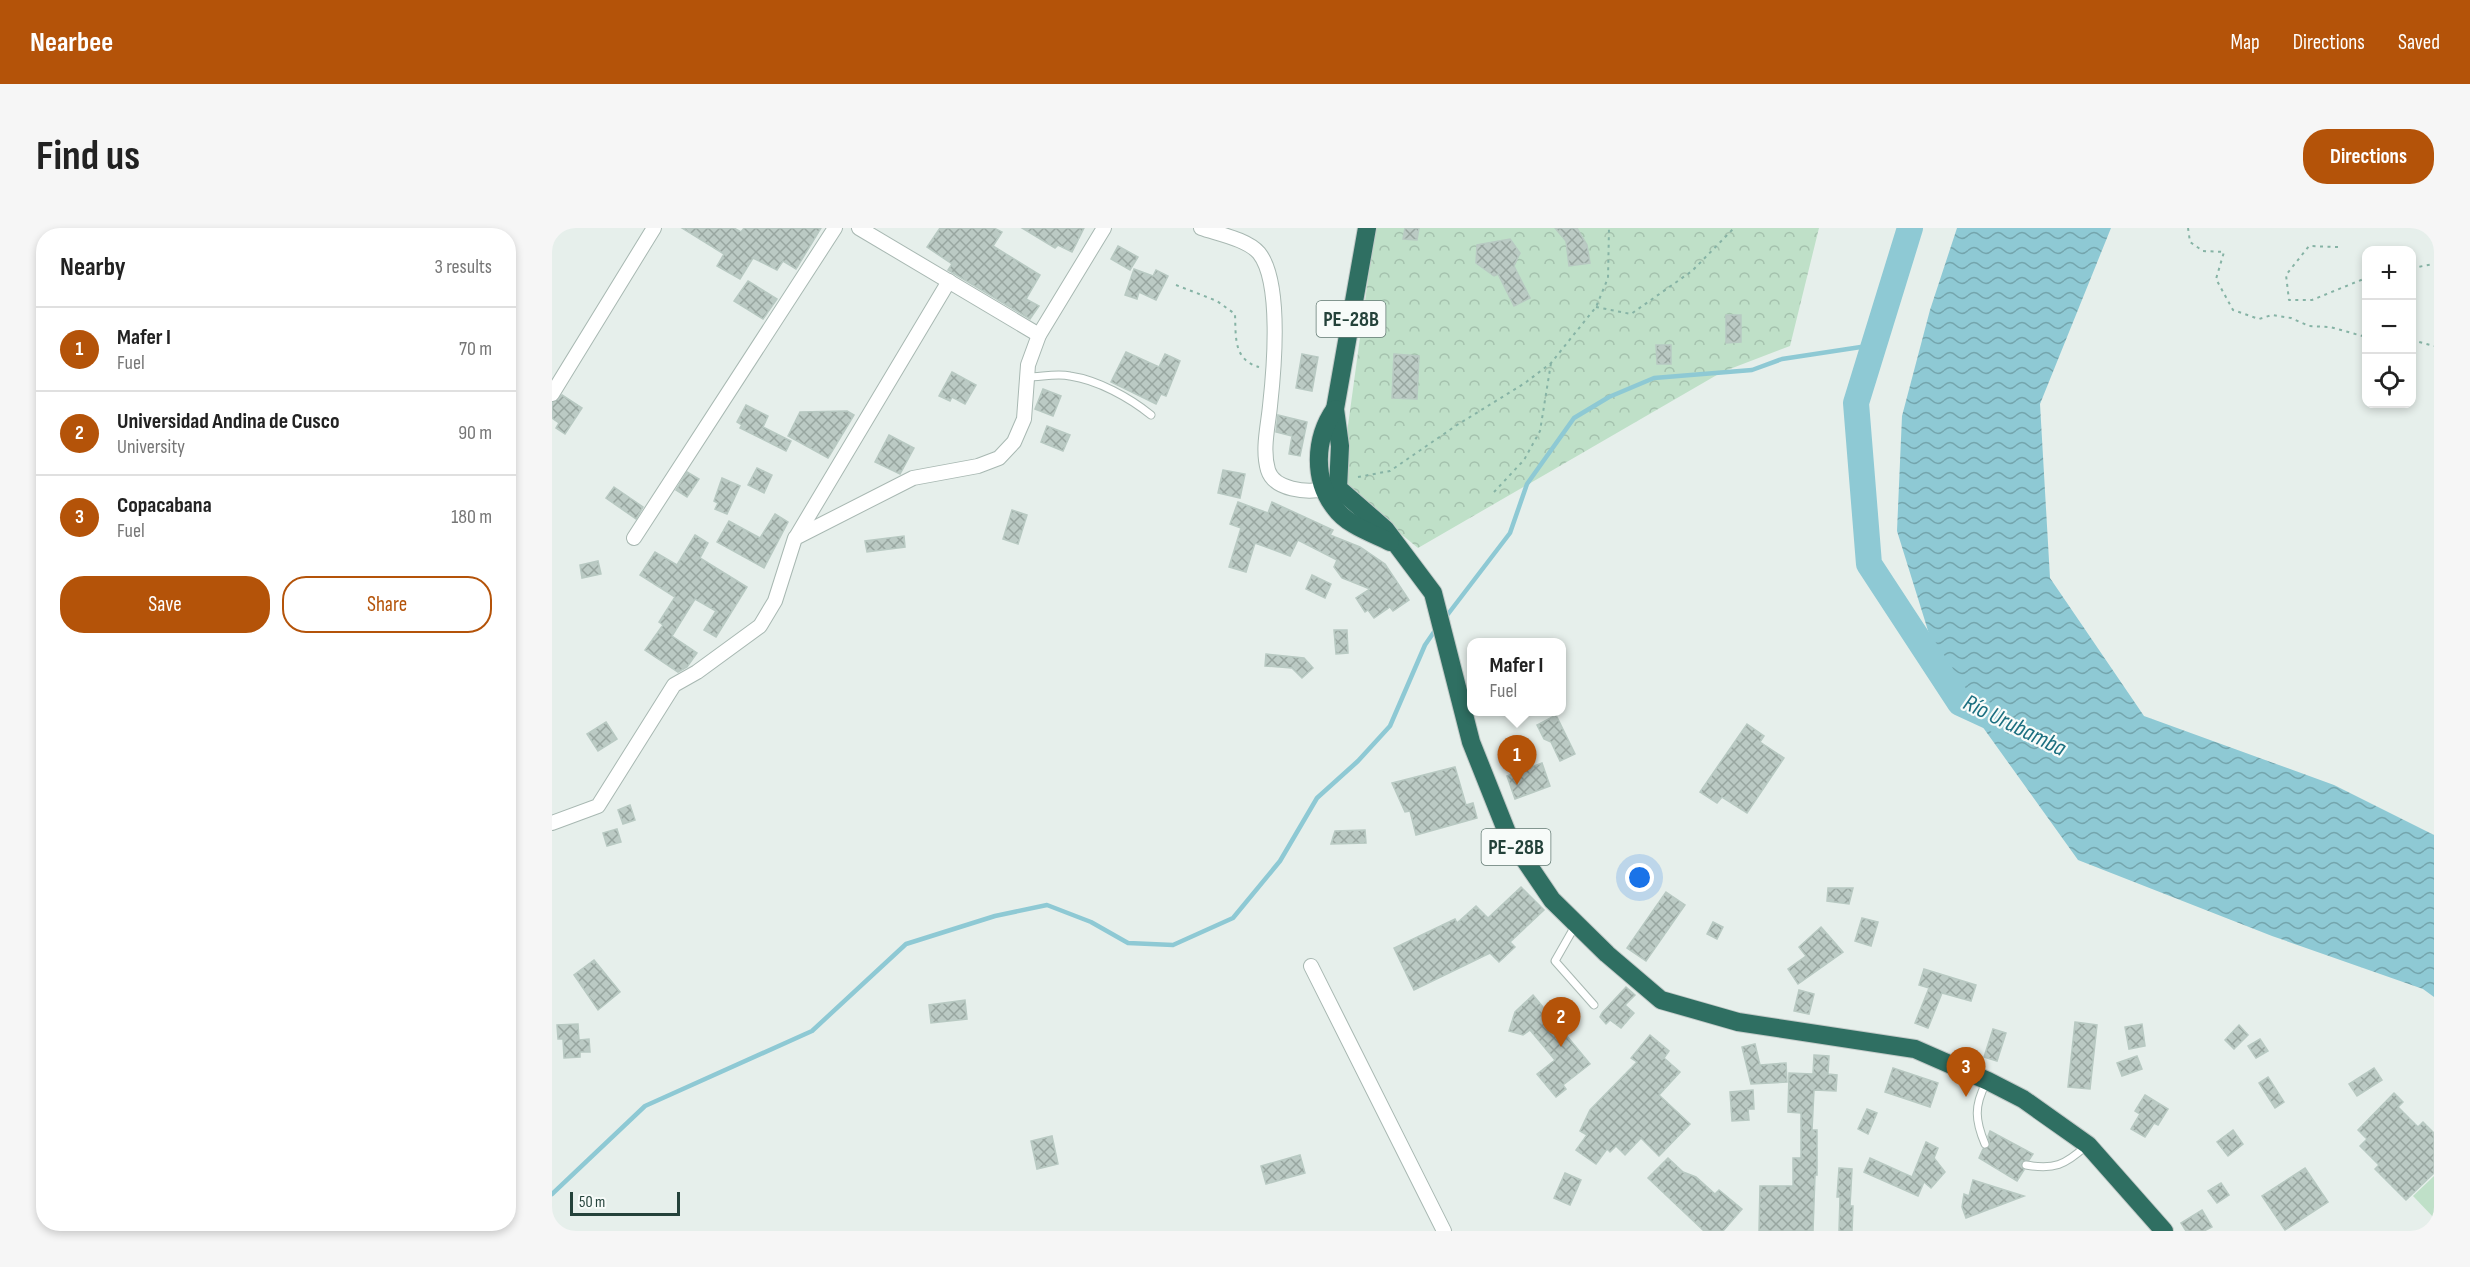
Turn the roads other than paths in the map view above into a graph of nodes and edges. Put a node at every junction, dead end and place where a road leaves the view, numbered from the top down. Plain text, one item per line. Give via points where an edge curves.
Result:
1 (654, 228) edge
2 (835, 228) edge
3 (859, 228) edge
4 (1104, 228) edge
5 (1201, 228) edge
6 (1367, 228) edge
7 (949, 281) junction
8 (1039, 335) junction
9 (1027, 377) junction
10 (552, 393) edge
11 (1151, 415) dead end
12 (1330, 488) junction
13 (634, 538) dead end
14 (795, 538) junction
15 (552, 823) edge
16 (1577, 924) junction
17 (1311, 966) dead end
18 (1594, 1005) dead end
19 (1988, 1081) junction
20 (1985, 1144) dead end
21 (2088, 1145) junction
22 (2026, 1165) dead end
23 (1444, 1231) edge
24 (2164, 1231) edge

1 - 10 street
2 - 13 street
3 - 7 street
4 - 8 street
5 - 12 street via 1242,242 1258,252 1267,266 1274,332 1265,449 1269,472 1282,485 1303,491
6 - 12 highway, PE-28B via 1335,410 1340,446
7 - 8 street
7 - 14 street
8 - 9 street
9 - 11 lane via 1069,375 1094,383
9 - 14 street via 1024,419 1014,442 999,458 978,466 913,478
12 - 16 highway, PE-28B via 1385,529 1433,593 1472,742 1508,835 1552,900
14 - 15 street via 775,601 760,626 674,685 598,806
16 - 18 lane via 1555,961
16 - 19 highway, PE-28B via 1661,1000 1738,1022 1915,1049
17 - 23 street
19 - 20 lane via 1975,1109
19 - 21 highway, PE-28B via 2023,1099
21 - 22 lane via 2069,1161 2047,1169
21 - 24 highway, PE-28B

